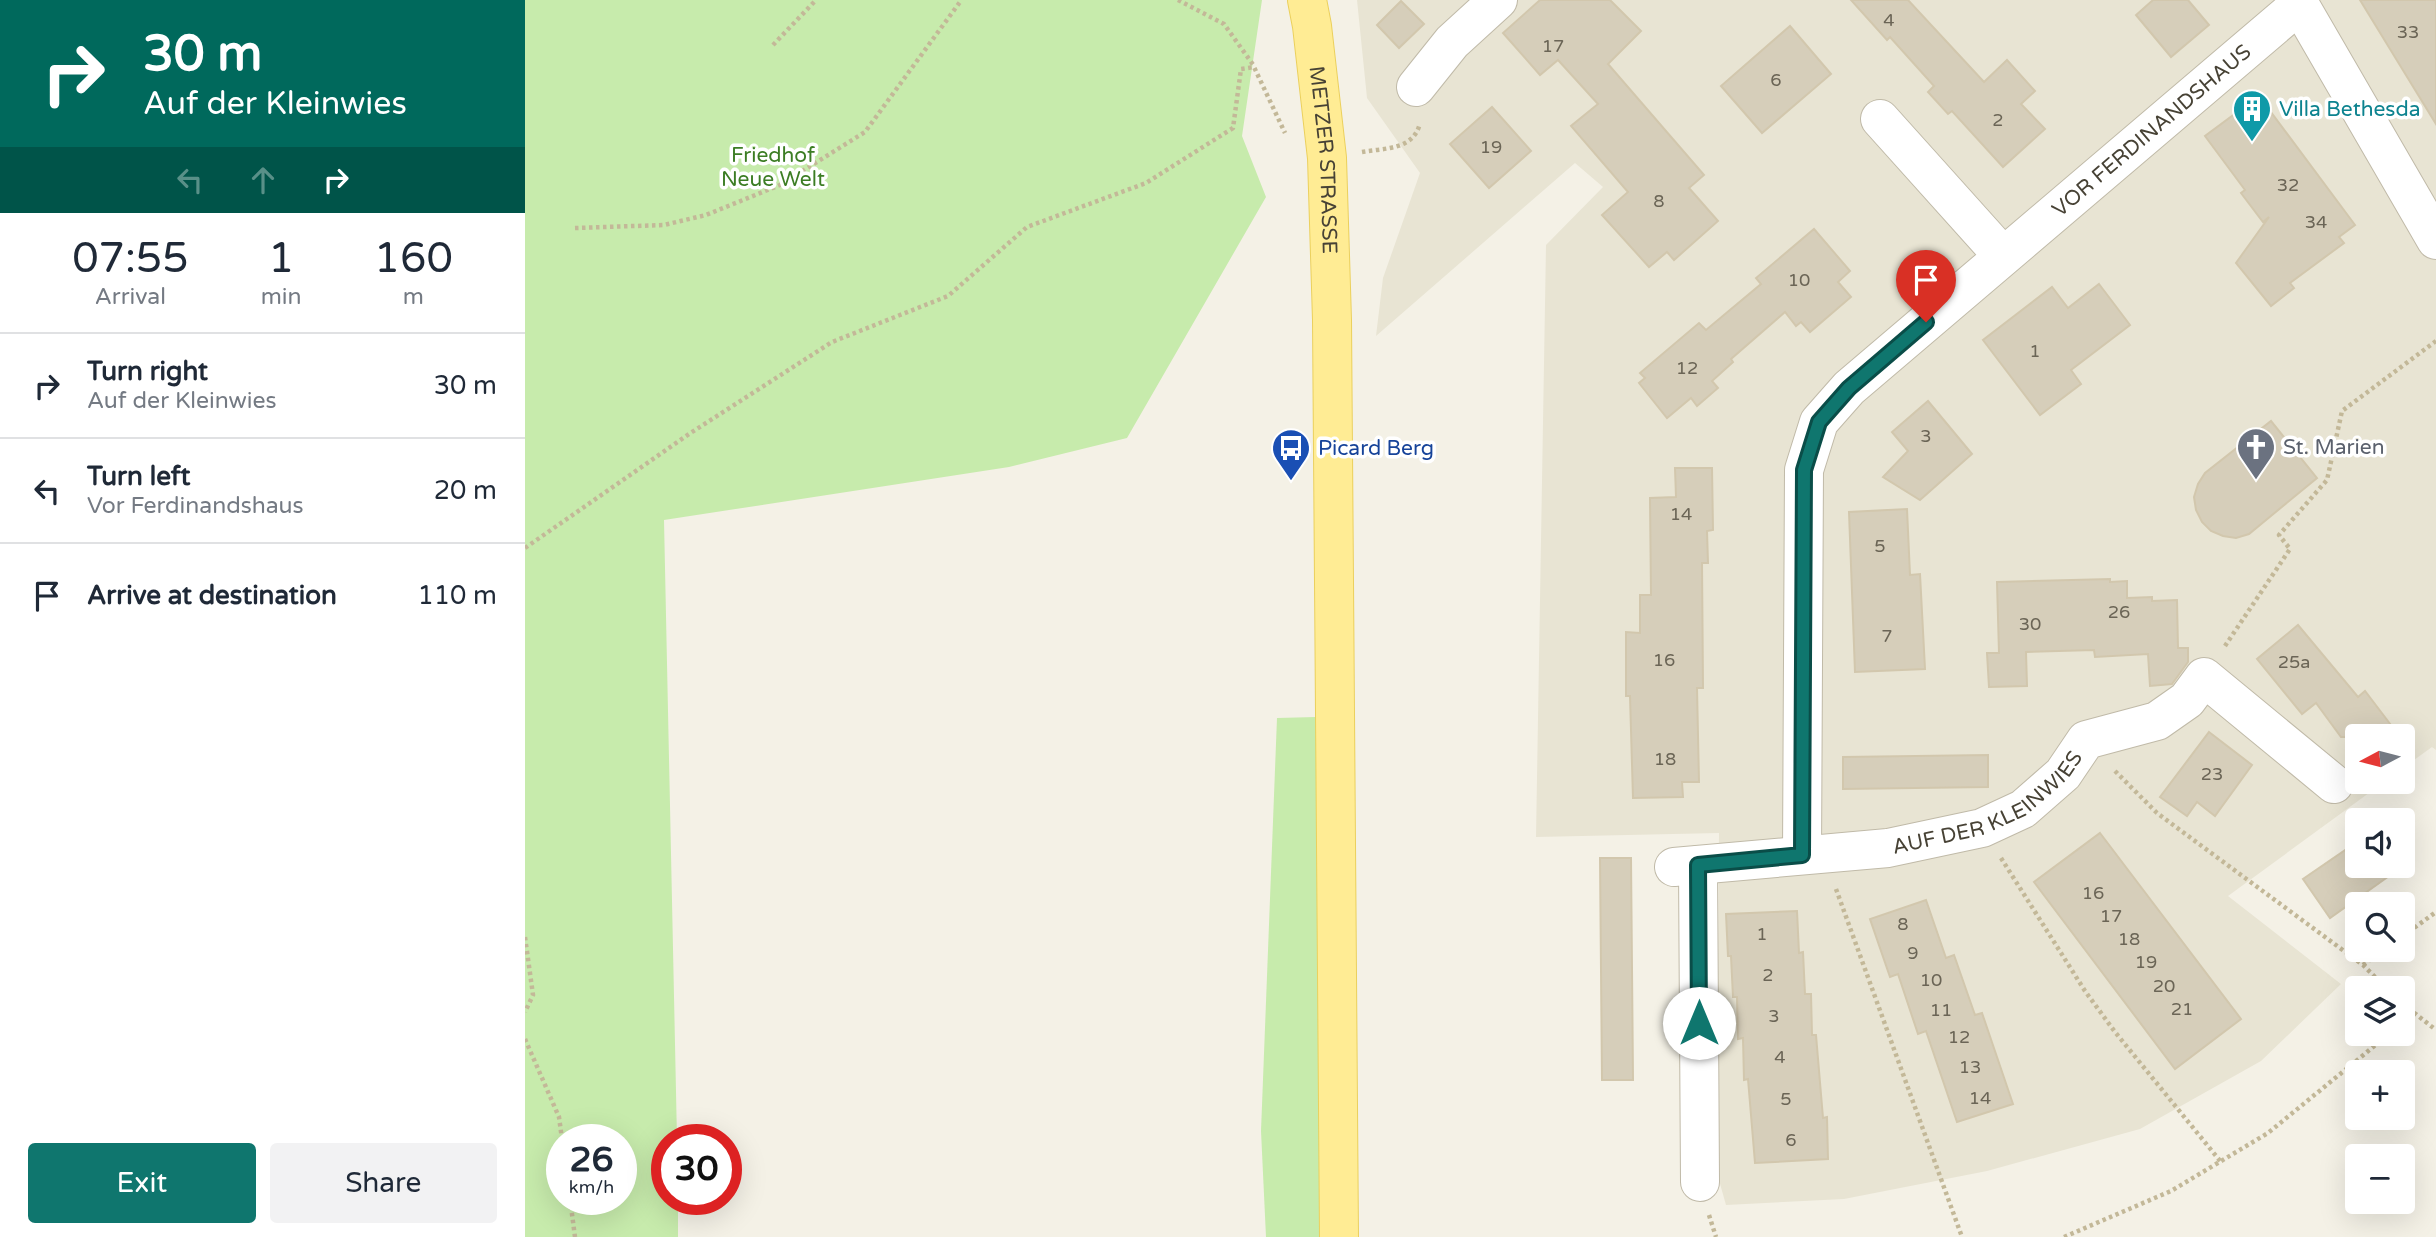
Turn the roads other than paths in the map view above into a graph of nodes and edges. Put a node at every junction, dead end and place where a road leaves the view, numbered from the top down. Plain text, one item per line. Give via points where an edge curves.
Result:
1 (1307, 0) edge
2 (1498, 0) edge
3 (2299, 2) edge
4 (1416, 87) road end
5 (1879, 119) dead end
6 (2436, 240) edge
7 (2003, 256) junction
8 (2334, 784) dead end
9 (1813, 854) junction
10 (1700, 1182) dead end
11 (1339, 1237) edge

1 - 11 main road, METZER STRASSE via 1327,158 1332,320
2 - 4 street via 1452,42
3 - 6 street
3 - 7 street, VOR FERDINANDSHAUS
5 - 7 street
7 - 9 street, VOR FERDINANDSHAUS via 1849,388 1819,422 1804,470
8 - 9 street, AUF DER KLEINWIES via 2204,677 2187,700 2157,721 2086,740 2063,774 2023,809 1982,828 1888,848
9 - 10 street, AUF DER KLEINWIES via 1686,866

